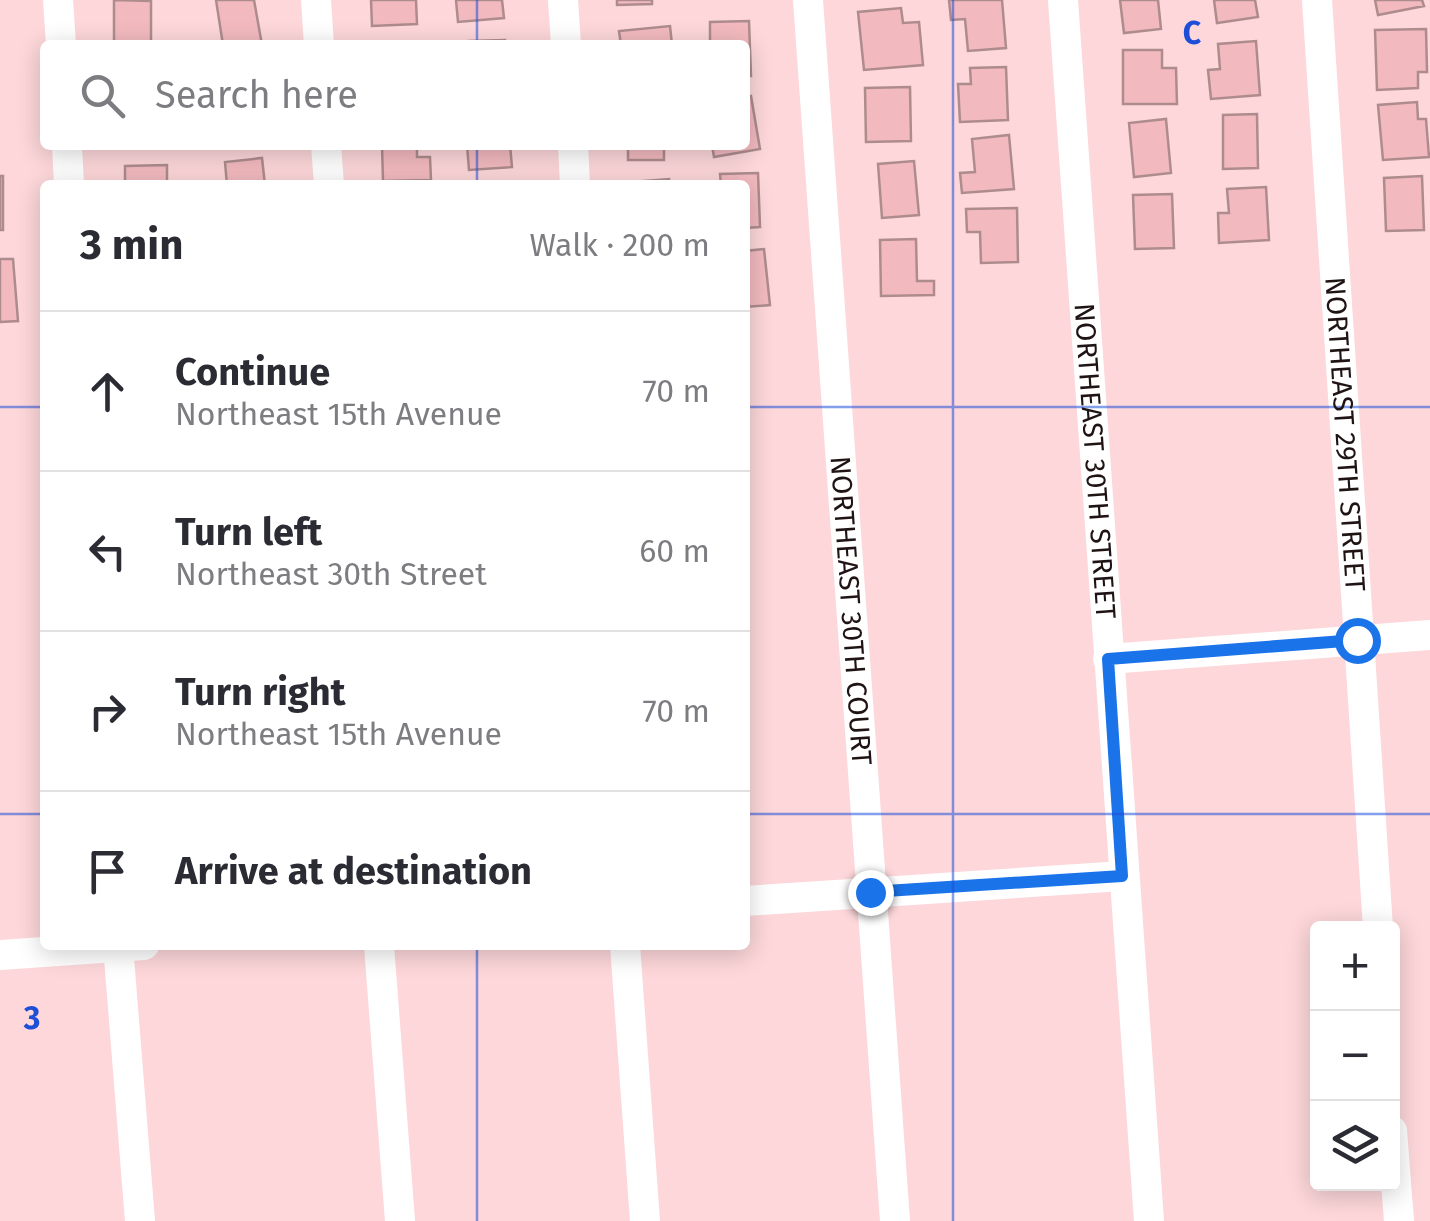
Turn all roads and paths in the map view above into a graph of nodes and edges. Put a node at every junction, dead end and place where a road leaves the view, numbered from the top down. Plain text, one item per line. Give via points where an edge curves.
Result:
1 (58, 0) edge
2 (316, 0) edge
3 (563, 0) edge
4 (808, 0) edge
5 (1064, 0) edge
6 (1316, 0) edge
7 (60, 40) edge
8 (320, 40) edge
9 (566, 40) edge
10 (67, 150) edge
11 (326, 150) edge
12 (572, 150) edge
13 (70, 180) edge
14 (329, 180) edge
15 (575, 180) edge
16 (1430, 635) edge
17 (1357, 640) junction
18 (1108, 659) junction
19 (1122, 876) junction
20 (870, 892) junction
21 (750, 901) edge
22 (1377, 921) edge
23 (71, 950) edge
24 (127, 950) edge
25 (379, 950) edge
26 (625, 950) edge
27 (0, 955) edge
28 (1397, 1191) edge
29 (140, 1221) edge
30 (400, 1221) edge
31 (646, 1221) edge
32 (895, 1221) edge
33 (1148, 1221) edge
34 (1399, 1221) edge

1 - 7 street
2 - 8 street
3 - 9 street
4 - 20 street, NORTHEAST 30TH COURT
5 - 18 street, NORTHEAST 30TH STREET
6 - 17 street, NORTHEAST 29TH STREET
10 - 13 street
11 - 14 street
12 - 15 street
16 - 17 street
17 - 18 street
17 - 22 street, NORTHEAST 29TH STREET
18 - 19 street, NORTHEAST 30TH STREET
19 - 20 street
19 - 33 street, NORTHEAST 30TH STREET
20 - 21 street
20 - 32 street, NORTHEAST 30TH COURT
23 - 27 street
24 - 29 street
25 - 30 street
26 - 31 street
28 - 34 street

